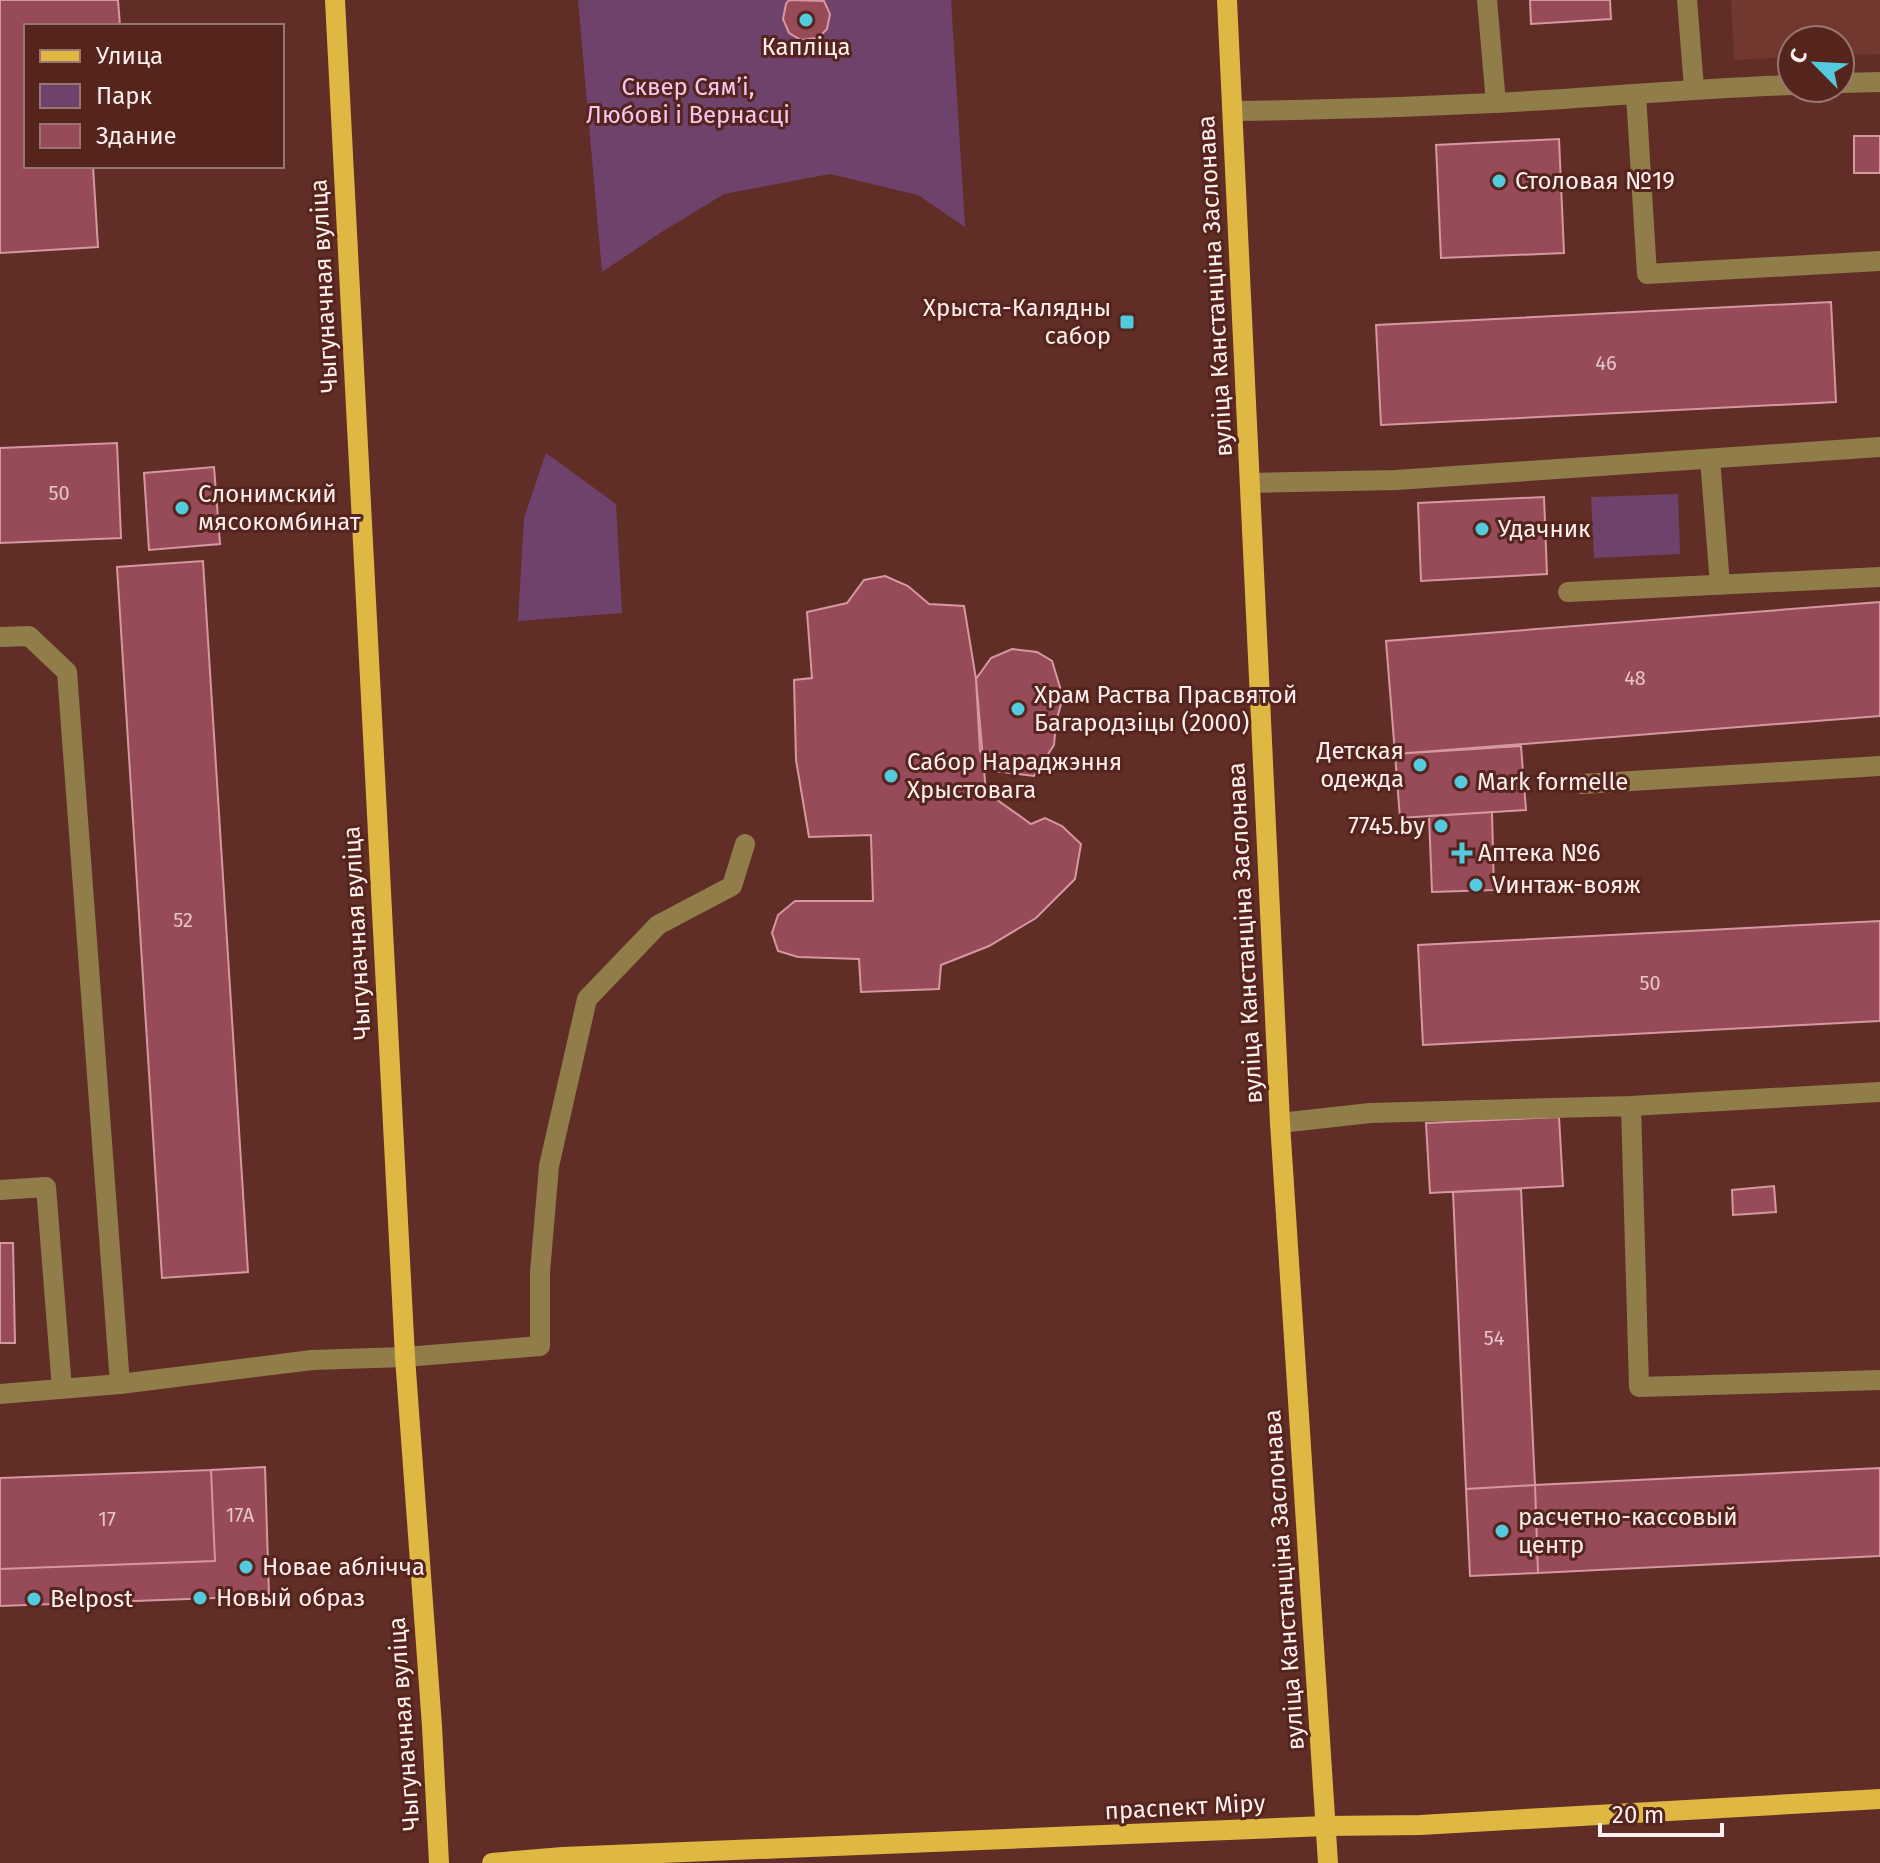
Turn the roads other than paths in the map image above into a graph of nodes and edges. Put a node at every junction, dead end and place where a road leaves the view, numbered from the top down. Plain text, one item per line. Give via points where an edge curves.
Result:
1 (335, 0) edge
2 (1227, 0) edge
3 (1487, 0) edge
4 (1687, 0) edge
5 (1880, 82) edge
6 (1856, 83) edge
7 (1776, 85) edge
8 (1694, 88) junction
9 (1636, 94) junction
10 (1496, 103) junction
11 (1233, 111) junction
12 (1880, 261) edge
13 (1880, 447) edge
14 (1710, 459) junction
15 (1250, 483) junction
16 (1880, 577) edge
17 (1720, 585) junction
18 (1568, 592) dead end
19 (0, 637) edge
20 (1880, 766) edge
21 (1582, 784) dead end
22 (745, 844) dead end
23 (1880, 1092) edge
24 (1631, 1106) junction
25 (1280, 1123) junction
26 (0, 1190) edge
27 (405, 1357) junction
28 (1880, 1380) edge
29 (120, 1384) junction
30 (62, 1389) junction
31 (0, 1394) edge
32 (1880, 1799) edge
33 (1326, 1826) junction
34 (439, 1863) edge
35 (492, 1863) edge
36 (1328, 1863) edge

1 - 27 main road, Чыгуначная вуліца
2 - 11 main road, вуліца Канстанціна Заслонава
3 - 10 lane
4 - 8 lane
5 - 6 lane
7 - 8 lane
8 - 9 lane
9 - 10 lane
9 - 12 lane via 1647,274
10 - 11 lane
11 - 15 main road, вуліца Канстанціна Заслонава
13 - 14 lane
14 - 15 lane via 1396,480
14 - 17 lane
15 - 25 main road, вуліца Канстанціна Заслонава
16 - 17 lane
17 - 18 lane
19 - 29 lane via 29,636 67,672
20 - 21 lane
22 - 27 lane via 732,886 658,925 587,999 549,1166 540,1346
23 - 24 lane
24 - 25 lane via 1370,1113
24 - 28 lane via 1639,1387
25 - 33 main road, вуліца Канстанціна Заслонава
26 - 30 lane via 46,1187
27 - 29 lane via 312,1360
27 - 34 main road, Чыгуначная вуліца
29 - 30 lane
30 - 31 lane
32 - 33 main road, праспект Міру
33 - 35 main road, праспект Міру
33 - 36 main road, вуліца Канстанціна Заслонава

